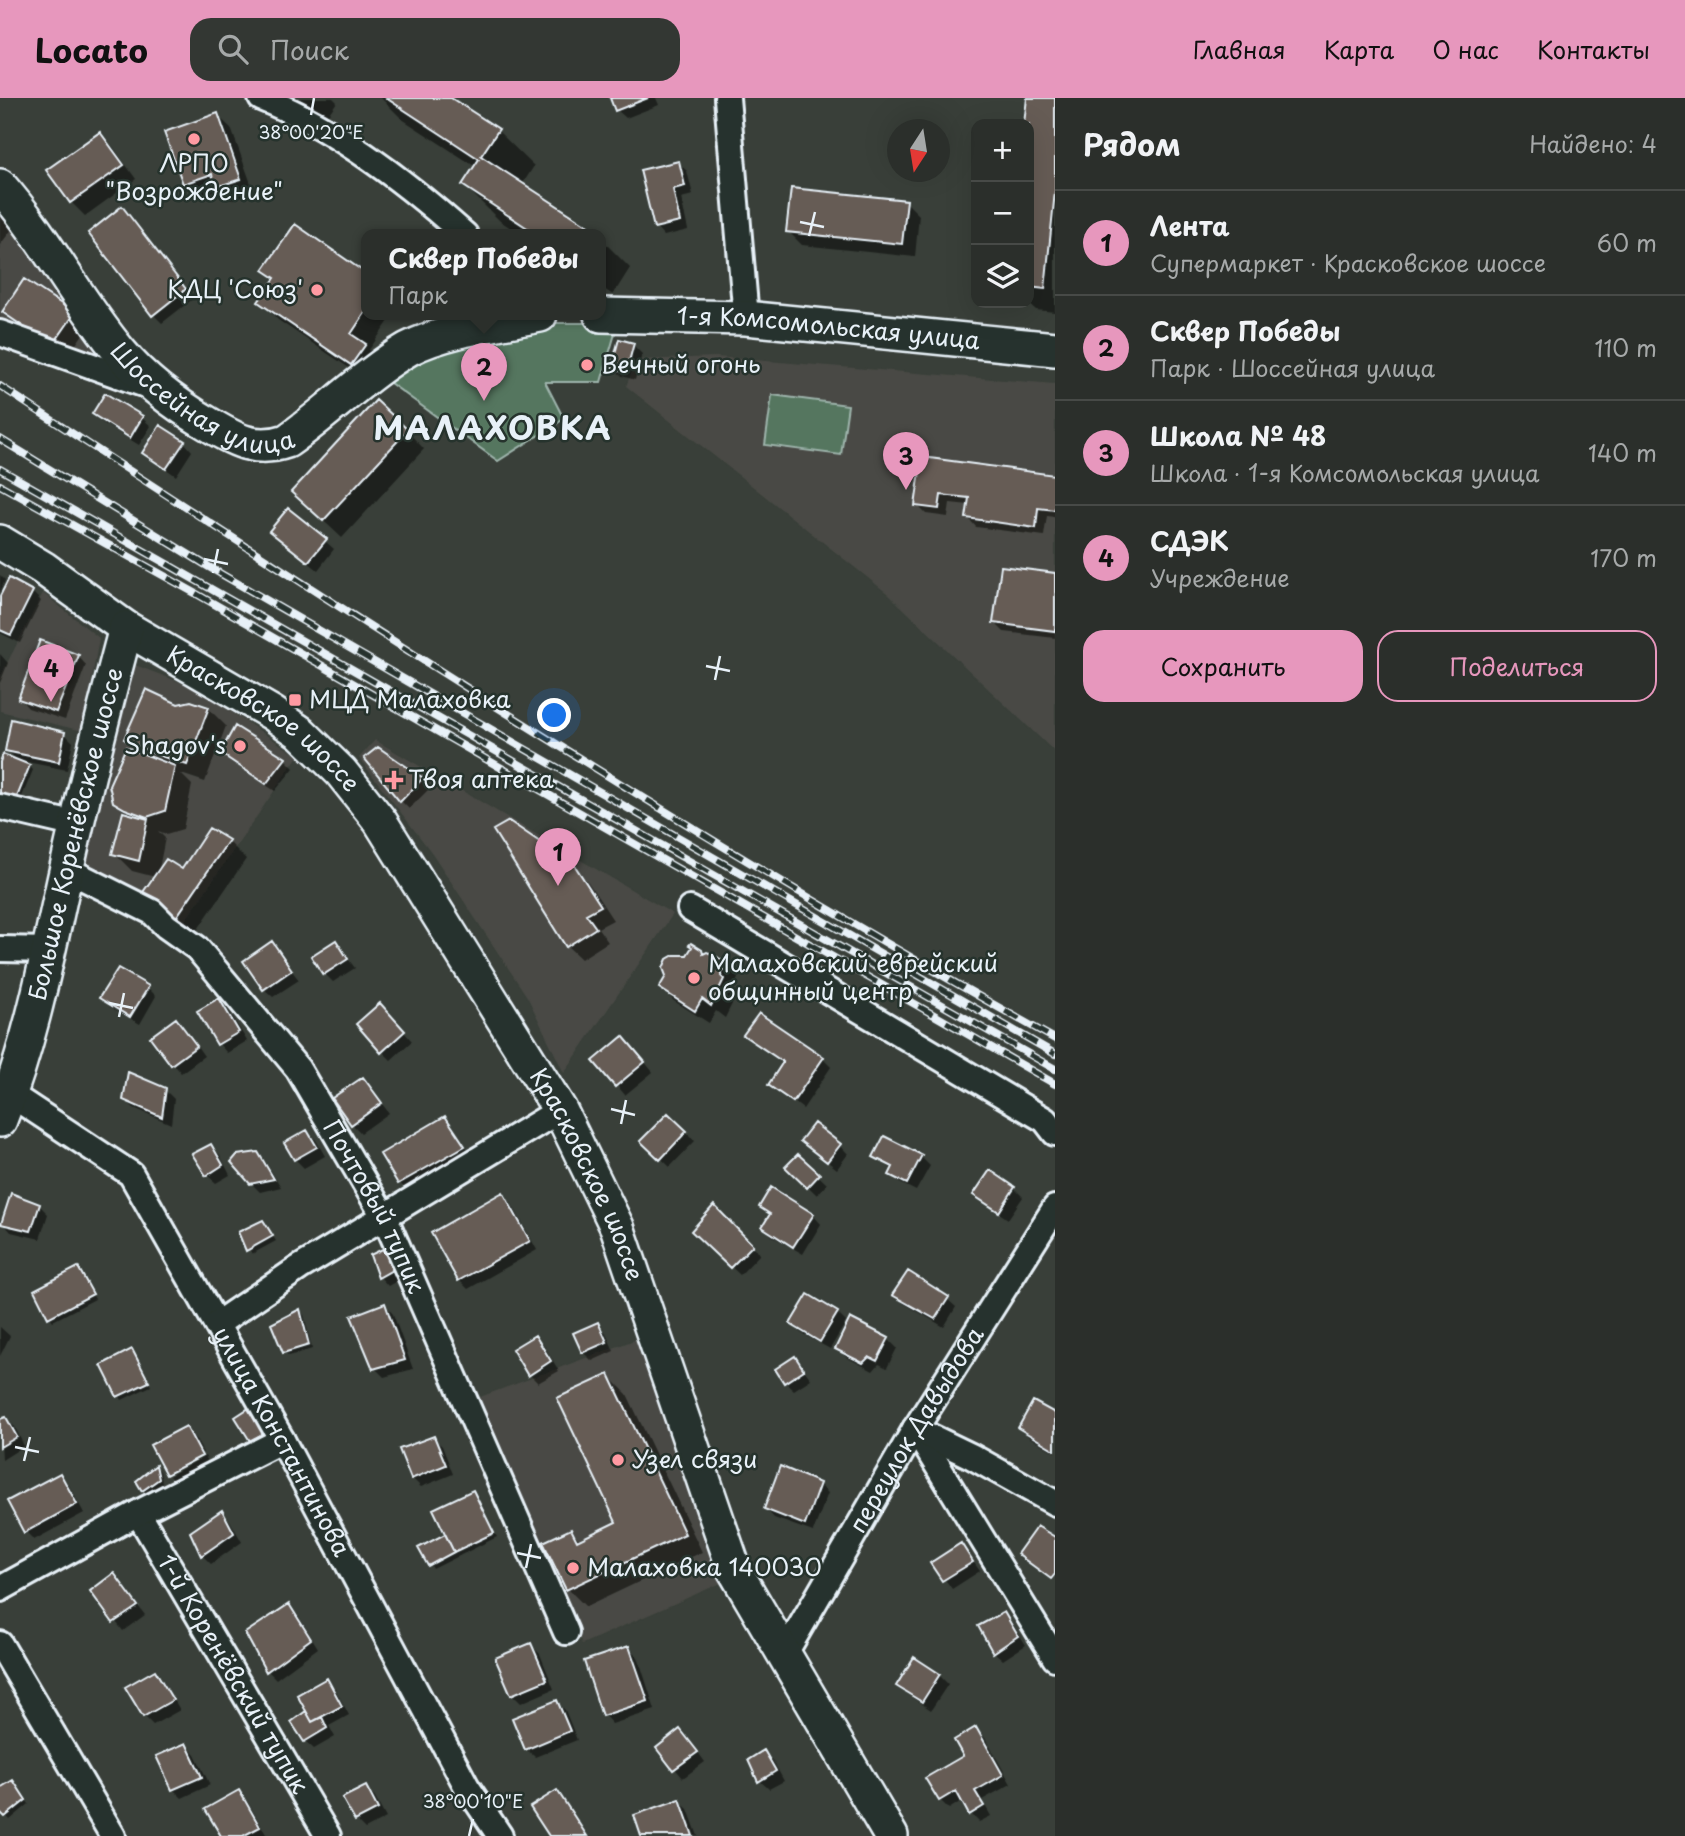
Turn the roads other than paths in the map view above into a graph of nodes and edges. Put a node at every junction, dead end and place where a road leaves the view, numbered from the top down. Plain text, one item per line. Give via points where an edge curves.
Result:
1 (261, 98) edge
2 (727, 98) edge
3 (0, 186) edge
4 (458, 229) edge
5 (606, 315) edge
6 (746, 318) junction
7 (517, 320) edge
8 (0, 333) edge
9 (1055, 349) edge
10 (158, 390) junction
11 (0, 542) edge
12 (126, 628) junction
13 (0, 807) edge
14 (77, 825) junction
15 (66, 869) junction
16 (690, 909) dead end
17 (0, 949) edge
18 (50, 950) junction
19 (5, 1107) edge
20 (560, 1110) junction
21 (1055, 1133) edge
22 (1055, 1208) edge
23 (385, 1218) junction
24 (217, 1324) junction
25 (915, 1429) junction
26 (282, 1440) junction
27 (1055, 1503) edge
28 (138, 1513) junction
29 (0, 1589) edge
30 (566, 1632) dead end
31 (0, 1644) edge
32 (784, 1655) junction
33 (1055, 1658) edge
34 (113, 1836) edge
35 (328, 1836) edge
36 (500, 1836) edge
37 (891, 1836) edge

1 - 4 street via 297,112 413,188
2 - 6 street
3 - 10 main road, Шоссейная улица via 24,213 120,353
5 - 6 main road, 1-я Комсомольская улица
6 - 9 main road, 1-я Комсомольская улица
7 - 10 main road, Шоссейная улица via 411,348 303,430 273,446 241,442
8 - 10 street
11 - 12 main road, Красковское шоссе
12 - 14 main road, Большое Коренёвское шоссе
12 - 20 main road, Красковское шоссе via 272,713 301,733 341,772 380,821
13 - 14 street
14 - 15 main road, Большое Коренёвское шоссе
15 - 18 main road, Большое Коренёвское шоссе
15 - 23 street, Почтовый тупик via 152,912 197,948 298,1069
16 - 21 street via 1045,1120
17 - 18 street
18 - 19 main road, Большое Коренёвское шоссе
19 - 24 street, улица Константинова via 131,1174
20 - 23 street
20 - 32 main road, Красковское шоссе via 617,1227 734,1569
22 - 25 street, переулок Давыдова
23 - 24 street via 299,1268
23 - 30 street, Почтовый тупик
24 - 26 street, улица Константинова
25 - 27 street
25 - 32 street, переулок Давыдова
25 - 33 street
26 - 28 street
26 - 36 street, улица Константинова via 467,1787
28 - 29 street
28 - 35 street, 1-й Коренёвский тупик
31 - 34 street
32 - 37 main road, Красковское шоссе

